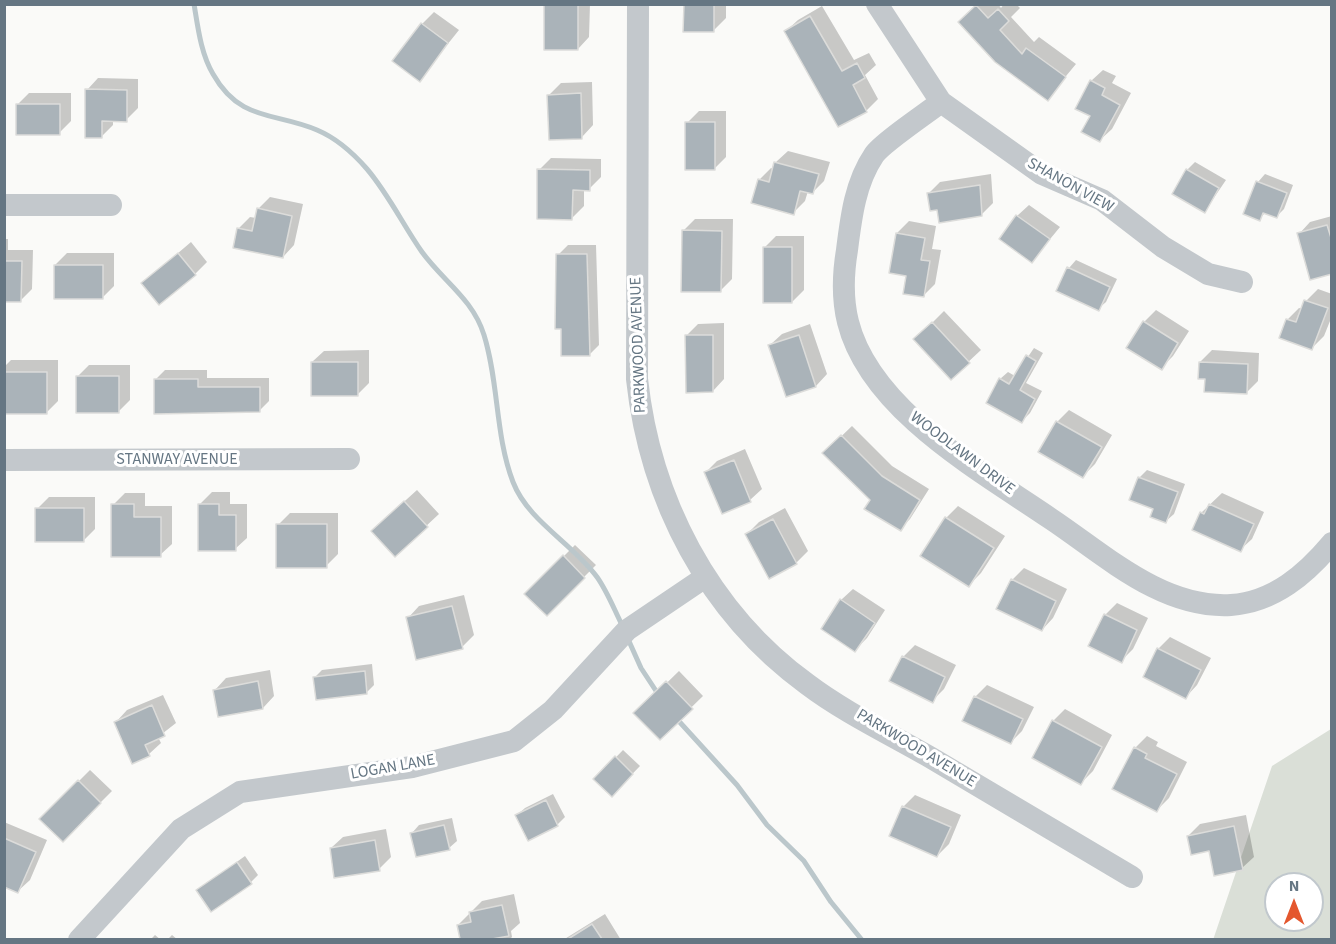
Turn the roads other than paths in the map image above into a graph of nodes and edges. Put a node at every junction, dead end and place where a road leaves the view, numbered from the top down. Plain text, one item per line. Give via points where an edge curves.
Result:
1 (638, 4) edge
2 (877, 4) edge
3 (941, 102) junction
4 (111, 205) dead end
5 (4, 206) edge
6 (1242, 282) dead end
7 (349, 459) dead end
8 (4, 460) edge
9 (1332, 543) edge
10 (704, 578) junction
11 (1132, 877) dead end
12 (79, 939) edge

1 - 10 street, PARKWOOD AVENUE via 637,367 642,423 655,472
2 - 3 street, SHANON VIEW
3 - 6 street, SHANON VIEW via 1042,174 1102,200 1163,247 1208,274
3 - 9 street, WOODLAWN DRIVE via 874,154 854,202 843,281 848,322 868,369 907,414 970,464 1154,588 1191,603 1232,605 1272,595 1311,568
4 - 5 street
7 - 8 street, STANWAY AVENUE
10 - 11 street, PARKWOOD AVENUE via 746,631 807,684
10 - 12 street, LOGAN LANE via 627,630 553,710 514,741 412,767 240,792 181,829

